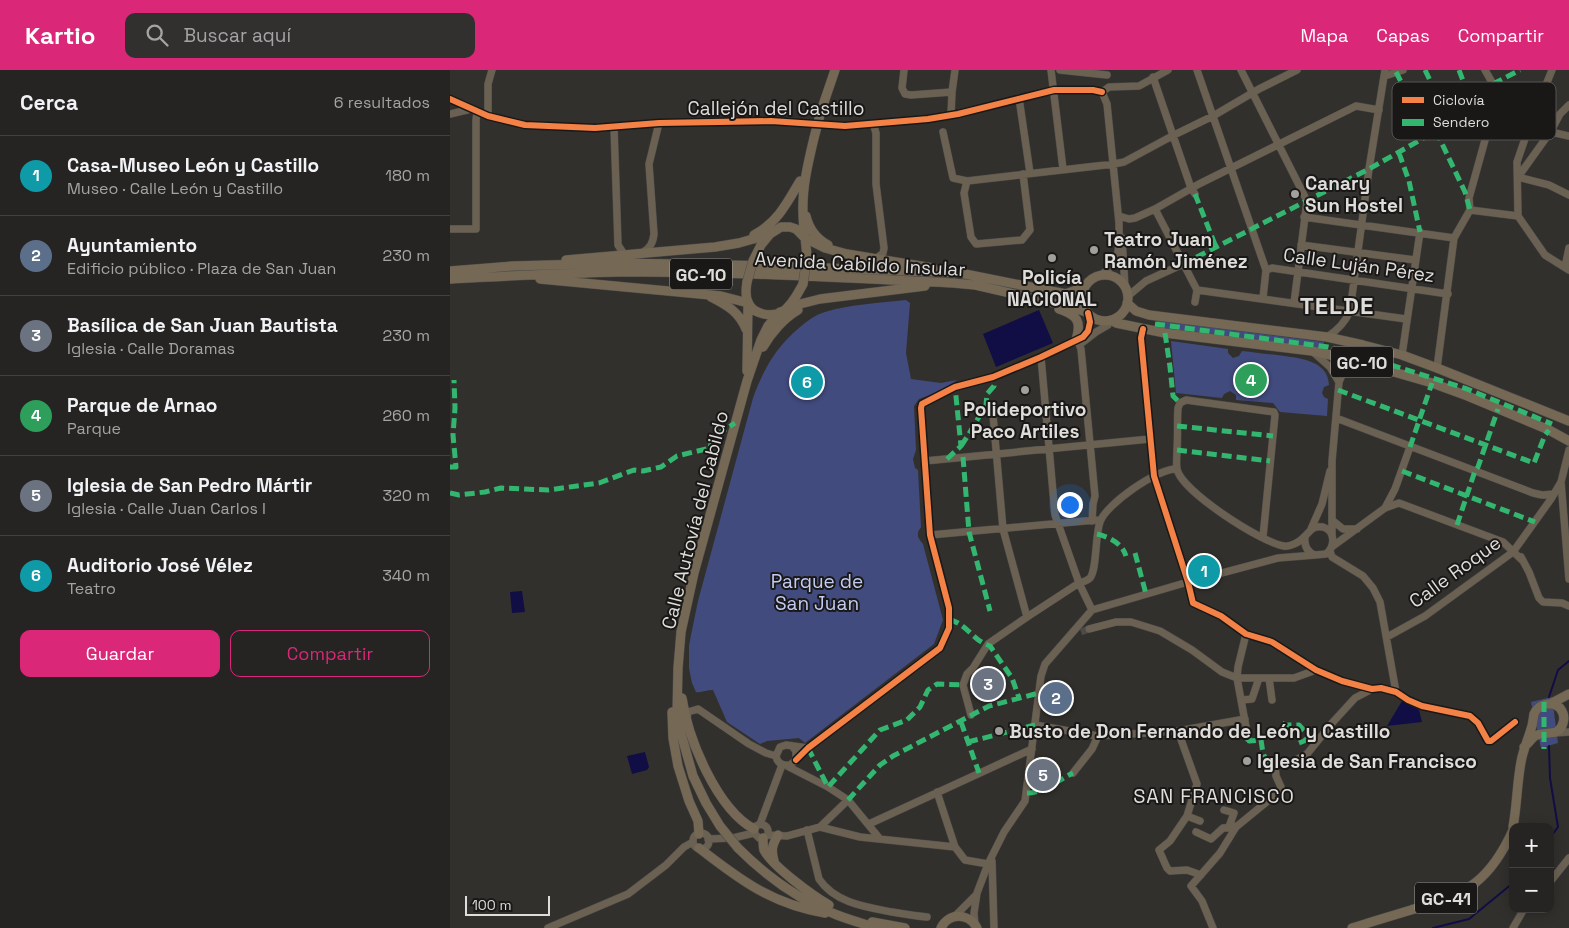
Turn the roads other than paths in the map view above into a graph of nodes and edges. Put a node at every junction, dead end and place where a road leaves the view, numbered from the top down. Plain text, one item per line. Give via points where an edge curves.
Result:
1 (492, 70) edge
2 (835, 70) edge
3 (904, 70) edge
4 (955, 70) edge
5 (1051, 70) edge
6 (1060, 70) edge
7 (1168, 70) edge
8 (1197, 70) edge
9 (1241, 70) edge
10 (1297, 70) edge
11 (1403, 70) edge
12 (1485, 70) edge
13 (1552, 70) edge
14 (1107, 73) edge
15 (1385, 73) edge
16 (1153, 77) junction
17 (1492, 82) edge
18 (1547, 82) edge
19 (1109, 87) junction
20 (1054, 90) junction
21 (952, 92) junction
22 (1102, 92) junction
23 (1252, 93) junction
24 (1019, 98) junction
25 (450, 99) edge
26 (1569, 105) edge
27 (1379, 110) junction
28 (474, 111) junction
29 (450, 114) edge
30 (488, 116) junction
31 (951, 116) junction
32 (1213, 116) junction
33 (1556, 122) edge
34 (659, 123) junction
35 (873, 123) junction
36 (614, 127) junction
37 (943, 132) dead end
38 (1556, 132) edge
39 (1174, 135) junction
40 (1569, 136) edge
41 (1485, 140) edge
42 (1525, 140) edge
43 (1545, 140) edge
44 (1279, 144) junction
45 (808, 160) junction
46 (1114, 164) junction
47 (1231, 168) junction
48 (1062, 169) junction
49 (1027, 173) junction
50 (1518, 177) junction
51 (800, 181) junction
52 (966, 181) junction
53 (1193, 191) junction
54 (1569, 195) edge
55 (803, 196) junction
56 (1155, 209) junction
57 (1470, 210) junction
58 (1518, 216) junction
59 (1304, 217) junction
60 (1119, 220) junction
61 (1362, 225) junction
62 (450, 230) edge
63 (1420, 232) junction
64 (771, 233) junction
65 (805, 238) junction
66 (1454, 238) junction
67 (739, 243) junction
68 (1300, 245) junction
69 (1569, 248) edge
70 (838, 252) junction
71 (1359, 252) junction
72 (642, 253) junction
73 (624, 254) junction
74 (1568, 256) edge
75 (877, 258) junction
76 (1415, 260) junction
77 (1183, 264) junction
78 (512, 266) junction
79 (1567, 269) edge
80 (1266, 270) junction
81 (450, 271) edge
82 (1297, 272) junction
83 (960, 273) junction
84 (1101, 275) junction
85 (504, 276) junction
86 (450, 279) edge
87 (1355, 280) junction
88 (953, 283) junction
89 (1084, 287) junction
90 (1125, 287) junction
91 (1411, 288) junction
92 (1197, 290) junction
93 (1448, 294) junction
94 (708, 296) junction
95 (1263, 298) junction
96 (1036, 299) junction
97 (1128, 300) junction
98 (812, 301) junction
99 (1195, 302) dead end
100 (1294, 302) junction
101 (748, 303) junction
102 (1350, 311) junction
103 (782, 312) junction
104 (1087, 312) junction
105 (1406, 319) junction
106 (1110, 320) junction
107 (1143, 329) junction
108 (748, 337) junction
109 (1327, 337) junction
110 (1076, 340) junction
111 (1081, 349) junction
112 (1312, 352) junction
113 (1402, 355) junction
114 (1041, 357) junction
115 (1349, 359) junction
116 (752, 367) junction
117 (1436, 368) junction
118 (747, 381) junction
119 (1339, 382) junction
120 (993, 415) dead end
121 (1336, 418) junction
122 (1569, 422) edge
123 (1150, 439) junction
124 (1569, 441) edge
125 (1090, 445) junction
126 (1410, 447) junction
127 (1049, 448) junction
128 (1569, 450) edge
129 (997, 454) junction
130 (925, 461) junction
131 (1332, 461) junction
132 (1177, 469) junction
133 (1567, 472) edge
134 (1154, 476) junction
135 (1561, 482) junction
136 (1395, 489) junction
137 (1554, 494) junction
138 (1542, 495) junction
139 (1563, 499) junction
140 (1399, 503) junction
141 (1385, 508) junction
142 (1544, 509) junction
143 (1100, 520) junction
144 (1332, 520) junction
145 (1092, 521) junction
146 (1058, 523) junction
147 (1002, 529) junction
148 (1311, 529) junction
149 (1357, 529) junction
150 (1332, 534) junction
151 (930, 535) junction
152 (1347, 536) junction
153 (1263, 537) junction
154 (1305, 537) junction
155 (1284, 546) junction
156 (1331, 548) junction
157 (1516, 548) junction
158 (1316, 555) junction
159 (1283, 558) junction
160 (1569, 559) edge
161 (1569, 579) edge
162 (1188, 582) junction
163 (1080, 583) junction
164 (1568, 603) edge
165 (1092, 610) junction
166 (1027, 617) junction
167 (1089, 629) tunnel mouth
168 (1246, 634) junction
169 (1387, 637) junction
170 (678, 668) junction
171 (1316, 670) junction
172 (1237, 678) junction
173 (1259, 678) junction
174 (1269, 678) junction
175 (1372, 689) junction
176 (1396, 692) junction
177 (1569, 696) edge
178 (1242, 700) junction
179 (1272, 700) dead end
180 (1550, 704) junction
181 (1561, 710) junction
182 (972, 715) dead end
183 (1534, 718) junction
184 (1245, 719) junction
185 (686, 721) junction
186 (1515, 722) dead end
187 (1566, 722) edge
188 (1035, 726) junction
189 (1178, 731) junction
190 (1569, 732) edge
191 (1543, 733) junction
192 (1554, 733) junction
193 (1098, 736) junction
194 (1248, 738) dead end
195 (792, 746) junction
196 (1524, 747) junction
197 (808, 748) junction
198 (1032, 749) junction
199 (776, 756) junction
200 (796, 760) junction
201 (785, 765) junction
202 (1073, 773) dead end
203 (937, 792) junction
204 (848, 800) junction
205 (1224, 810) dead end
206 (1187, 816) junction
207 (1200, 821) dead end
208 (1514, 823) edge
209 (868, 824) junction
210 (820, 827) junction
211 (1236, 827) junction
212 (756, 829) junction
213 (807, 830) junction
214 (1196, 832) dead end
215 (782, 836) junction
216 (765, 837) junction
217 (1509, 837) edge
218 (708, 839) junction
219 (880, 840) junction
220 (697, 841) junction
221 (955, 847) junction
222 (993, 851) junction
223 (1569, 858) edge
224 (775, 864) junction
225 (988, 864) junction
226 (1201, 874) junction
227 (1554, 877) edge
228 (977, 893) junction
229 (821, 908) junction
230 (1522, 913) edge
231 (835, 915) junction
232 (854, 917) junction
233 (927, 917) dead end
234 (954, 917) junction
235 (942, 926) edge
236 (976, 926) edge
237 (548, 928) edge
238 (878, 928) edge
239 (905, 928) edge
240 (931, 928) edge
241 (994, 928) edge
242 (1213, 928) edge
243 (1352, 928) edge
244 (1513, 928) edge

1 - 30 street via 488,84
2 - 45 main road, bridge
3 - 21 street via 902,88 905,94
4 - 21 street
5 - 20 street
6 - 14 street
7 - 16 street
8 - 32 street
9 - 23 street
10 - 23 street
11 - 15 street
12 - 17 street
13 - 18 street
14 - 19 street
15 - 27 street
16 - 19 street via 1139,86
16 - 39 street
19 - 22 street
20 - 22 street, Callejón del Castillo
20 - 24 street, Callejón del Castillo
20 - 48 street
21 - 31 street
22 - 46 street via 1107,104
23 - 32 street
23 - 44 street
24 - 31 street, Callejón del Castillo
24 - 49 street
25 - 28 street, Callejón del Castillo
26 - 33 street
27 - 44 street via 1356,106
27 - 61 street
28 - 29 street
28 - 30 street, Callejón del Castillo
28 - 62 street via 476,229
30 - 36 street, Callejón del Castillo via 526,125
31 - 35 street, Callejón del Castillo
32 - 39 street
32 - 47 street
34 - 35 street, Callejón del Castillo via 771,121 845,126
34 - 36 street, Callejón del Castillo
34 - 72 street via 649,164 654,234 649,249
35 - 75 street via 884,248
36 - 73 street via 618,246
37 - 52 street via 953,178
38 - 40 street
39 - 46 street via 1124,162
39 - 53 street
41 - 57 street via 1469,198
42 - 50 street via 1517,162
43 - 50 street
44 - 47 street
44 - 59 street via 1307,201
45 - 51 main road
45 - 55 main road
46 - 48 street
46 - 60 street
47 - 53 street
47 - 80 street
48 - 49 street
49 - 52 street
49 - 52 street via 1030,230 1022,240 976,244 970,238 964,193
50 - 54 street via 1549,185
50 - 58 street
51 - 64 main road via 785,217
51 - 67 main road via 780,214 761,231
53 - 56 street
55 - 65 main road
55 - 70 main road via 810,228 822,242
56 - 60 street via 1135,218
56 - 77 street
57 - 58 street
57 - 66 street
58 - 79 street via 1545,256
59 - 61 street
59 - 68 street
60 - 84 street via 1117,260
60 - 90 street
61 - 63 street
61 - 71 street
63 - 66 street
63 - 76 street
64 - 65 main road via 790,226
64 - 67 main road
64 - 101 main road, bridge via 753,260 746,290
65 - 70 main road
65 - 103 main road, bridge via 807,257 802,284 793,301
66 - 93 street
67 - 72 main road
68 - 71 street
68 - 82 street
69 - 74 street
70 - 75 main road
71 - 76 street
71 - 87 street
72 - 73 main road
73 - 78 main road
74 - 79 street
75 - 83 main road
76 - 91 street
77 - 92 street
77 - 97 street via 1146,281
78 - 81 main road, Avenida Cabildo Insular / GC-10
78 - 83 main road, Avenida Cabildo Insular / GC-10 via 772,266
80 - 82 street, Calle Luján Pérez
80 - 95 street
82 - 87 street, Calle Luján Pérez
82 - 100 street
83 - 89 main road, Avenida Cabildo Insular / GC-10 via 1066,294
84 - 89 main road, GC-10
84 - 90 main road via 1115,278
85 - 86 main road, Avenida Cabildo Insular / GC-10
85 - 88 main road, Avenida Cabildo Insular / GC-10 via 622,272
85 - 94 main road
87 - 91 street, Calle Luján Pérez
87 - 102 street
88 - 96 main road, Avenida Cabildo Insular / GC-10
88 - 98 main road
89 - 104 main road via 1082,300
90 - 97 main road
91 - 93 street, Calle Luján Pérez
91 - 105 street
92 - 95 street
92 - 99 street
93 - 117 street
94 - 101 main road
94 - 108 main road via 737,314
95 - 100 street
96 - 104 main road, Avenida Cabildo Insular / GC-10
96 - 110 main road via 1077,318 1080,328
97 - 106 main road via 1121,314
97 - 109 main road, GC-10 via 1136,311 1149,315
98 - 103 main road
98 - 116 main road via 790,314 778,327
100 - 102 street
101 - 103 main road via 761,313
101 - 108 main road, Calle Autovía del Cabildo
102 - 105 street
102 - 109 street via 1339,329
103 - 116 main road, Calle Autovía del Cabildo via 760,340
104 - 106 main road, GC-10 via 1097,320
104 - 110 street via 1088,330
105 - 113 street
106 - 107 main road, GC-10
106 - 111 street via 1108,325 1085,340
107 - 112 main road, GC-10
107 - 123 street via 1141,338
108 - 118 main road, Calle Autovía del Cabildo
109 - 113 main road, GC-10
110 - 111 street
110 - 114 street
111 - 125 street
112 - 115 main road, GC-10
112 - 119 street via 1330,368
113 - 117 main road, GC-10
114 - 127 street
114 - 130 street via 994,377 955,387 922,404
115 - 119 street
115 - 124 main road, GC-10 via 1457,392
116 - 118 main road, Calle Autovía del Cabildo
117 - 122 main road, GC-10
118 - 170 main road, Calle Autovía del Cabildo via 694,573 681,632
119 - 121 street
120 - 129 street
121 - 126 street
121 - 131 street
123 - 125 street
123 - 134 street
125 - 127 street
125 - 145 street via 1095,496
126 - 136 street
126 - 138 street
127 - 129 street
127 - 146 street
128 - 133 street, Calle Roque
129 - 130 street
129 - 147 street
130 - 151 street
131 - 144 street
131 - 148 street via 1322,504
132 - 134 street
132 - 153 street via 1184,481 1219,512
132 - 153 street via 1180,403 1186,400 1274,412
133 - 135 street, Calle Roque
134 - 143 street via 1122,497
134 - 162 street
135 - 137 street, Calle Roque
135 - 139 street
136 - 140 street
136 - 141 street
137 - 138 street
137 - 139 street
137 - 142 street, Calle Roque
138 - 142 street
139 - 160 street
140 - 141 street
140 - 157 street
141 - 149 street
142 - 157 street, Calle Roque
143 - 145 street
143 - 163 street via 1092,575
144 - 149 street via 1342,529
144 - 150 street
145 - 146 street
146 - 147 street
146 - 163 street
147 - 151 street
147 - 166 street
148 - 150 street via 1320,527
148 - 154 street
149 - 152 street
150 - 152 street
150 - 156 street
151 - 197 street via 949,608 949,628 940,648
152 - 156 street
153 - 155 street
154 - 155 street
154 - 158 street via 1307,550
155 - 159 street
156 - 158 street via 1321,556
156 - 169 street via 1332,557 1363,576 1373,588 1380,602
157 - 164 street via 1539,598 1545,602
157 - 169 street, Calle Roque via 1424,616
158 - 159 street
159 - 162 street
160 - 161 street
162 - 165 street
162 - 168 street via 1193,603 1221,616
163 - 165 street
163 - 166 street
165 - 188 street via 1077,631 1044,664
166 - 182 street via 988,644 966,674 962,685
167 - 172 street via 1131,622 1153,629
168 - 171 street via 1272,642
168 - 172 street
169 - 176 street
170 - 185 main road
170 - 220 main road via 672,706 673,738 678,766 698,821
170 - 229 main road, Calle Autovía del Cabildo, bridge via 678,713 683,746 712,815 738,848 776,882
171 - 174 street via 1294,678
171 - 175 street
172 - 173 street
172 - 178 street
173 - 174 street
173 - 178 street via 1252,699
174 - 179 street
175 - 176 street
175 - 211 street via 1355,698 1307,754 1288,764 1275,764 1280,791
176 - 186 street via 1422,706 1470,716 1488,741
177 - 180 main road
177 - 181 main road
178 - 184 street
180 - 181 main road
180 - 183 main road via 1540,706
181 - 187 main road
183 - 191 main road via 1536,727
183 - 196 main road, GC-41
184 - 189 street
184 - 194 street
185 - 199 street via 688,712 698,709 749,744
185 - 212 main road via 707,772 727,806 743,823
187 - 192 main road
188 - 193 street
188 - 198 street
189 - 193 street
189 - 206 street via 1197,784
190 - 192 street
191 - 192 main road
191 - 196 main road via 1534,736
193 - 202 street
195 - 197 street
195 - 199 street via 783,746
195 - 200 street
196 - 208 main road, GC-41
197 - 200 street
198 - 203 street
198 - 222 street via 1024,801
199 - 201 street
200 - 201 street
201 - 204 street
201 - 212 street
203 - 209 street
203 - 221 street
204 - 209 street
204 - 210 street
205 - 211 street via 1234,813 1230,824
206 - 207 street
206 - 226 street via 1160,850 1170,870
209 - 219 street
210 - 213 street
210 - 219 street
211 - 214 street via 1223,828 1211,839
211 - 226 street via 1220,853
212 - 216 street via 756,836
212 - 216 street via 764,824 767,827
212 - 218 street via 733,838
213 - 215 street
213 - 233 street via 818,879 837,896 863,906
215 - 216 street
215 - 224 main road via 773,843
216 - 224 main road via 763,848
217 - 243 main road, GC-41 via 1489,870 1458,894
218 - 220 street via 706,835
218 - 220 street via 706,847
219 - 221 street
220 - 231 main road via 738,878 769,896 812,911
220 - 237 street via 684,847 628,894
221 - 225 street via 965,860
222 - 225 street
222 - 241 street
223 - 227 street
224 - 232 main road via 818,900
225 - 228 street
226 - 242 street via 1191,886
228 - 234 street
228 - 236 street
229 - 231 main road, Calle Autovía del Cabildo
229 - 232 main road, Calle Autovía del Cabildo
230 - 244 street
231 - 238 main road, Calle Autovía del Cabildo
232 - 239 main road, Calle Autovía del Cabildo
234 - 235 main road
234 - 236 main road via 966,917
235 - 240 main road

